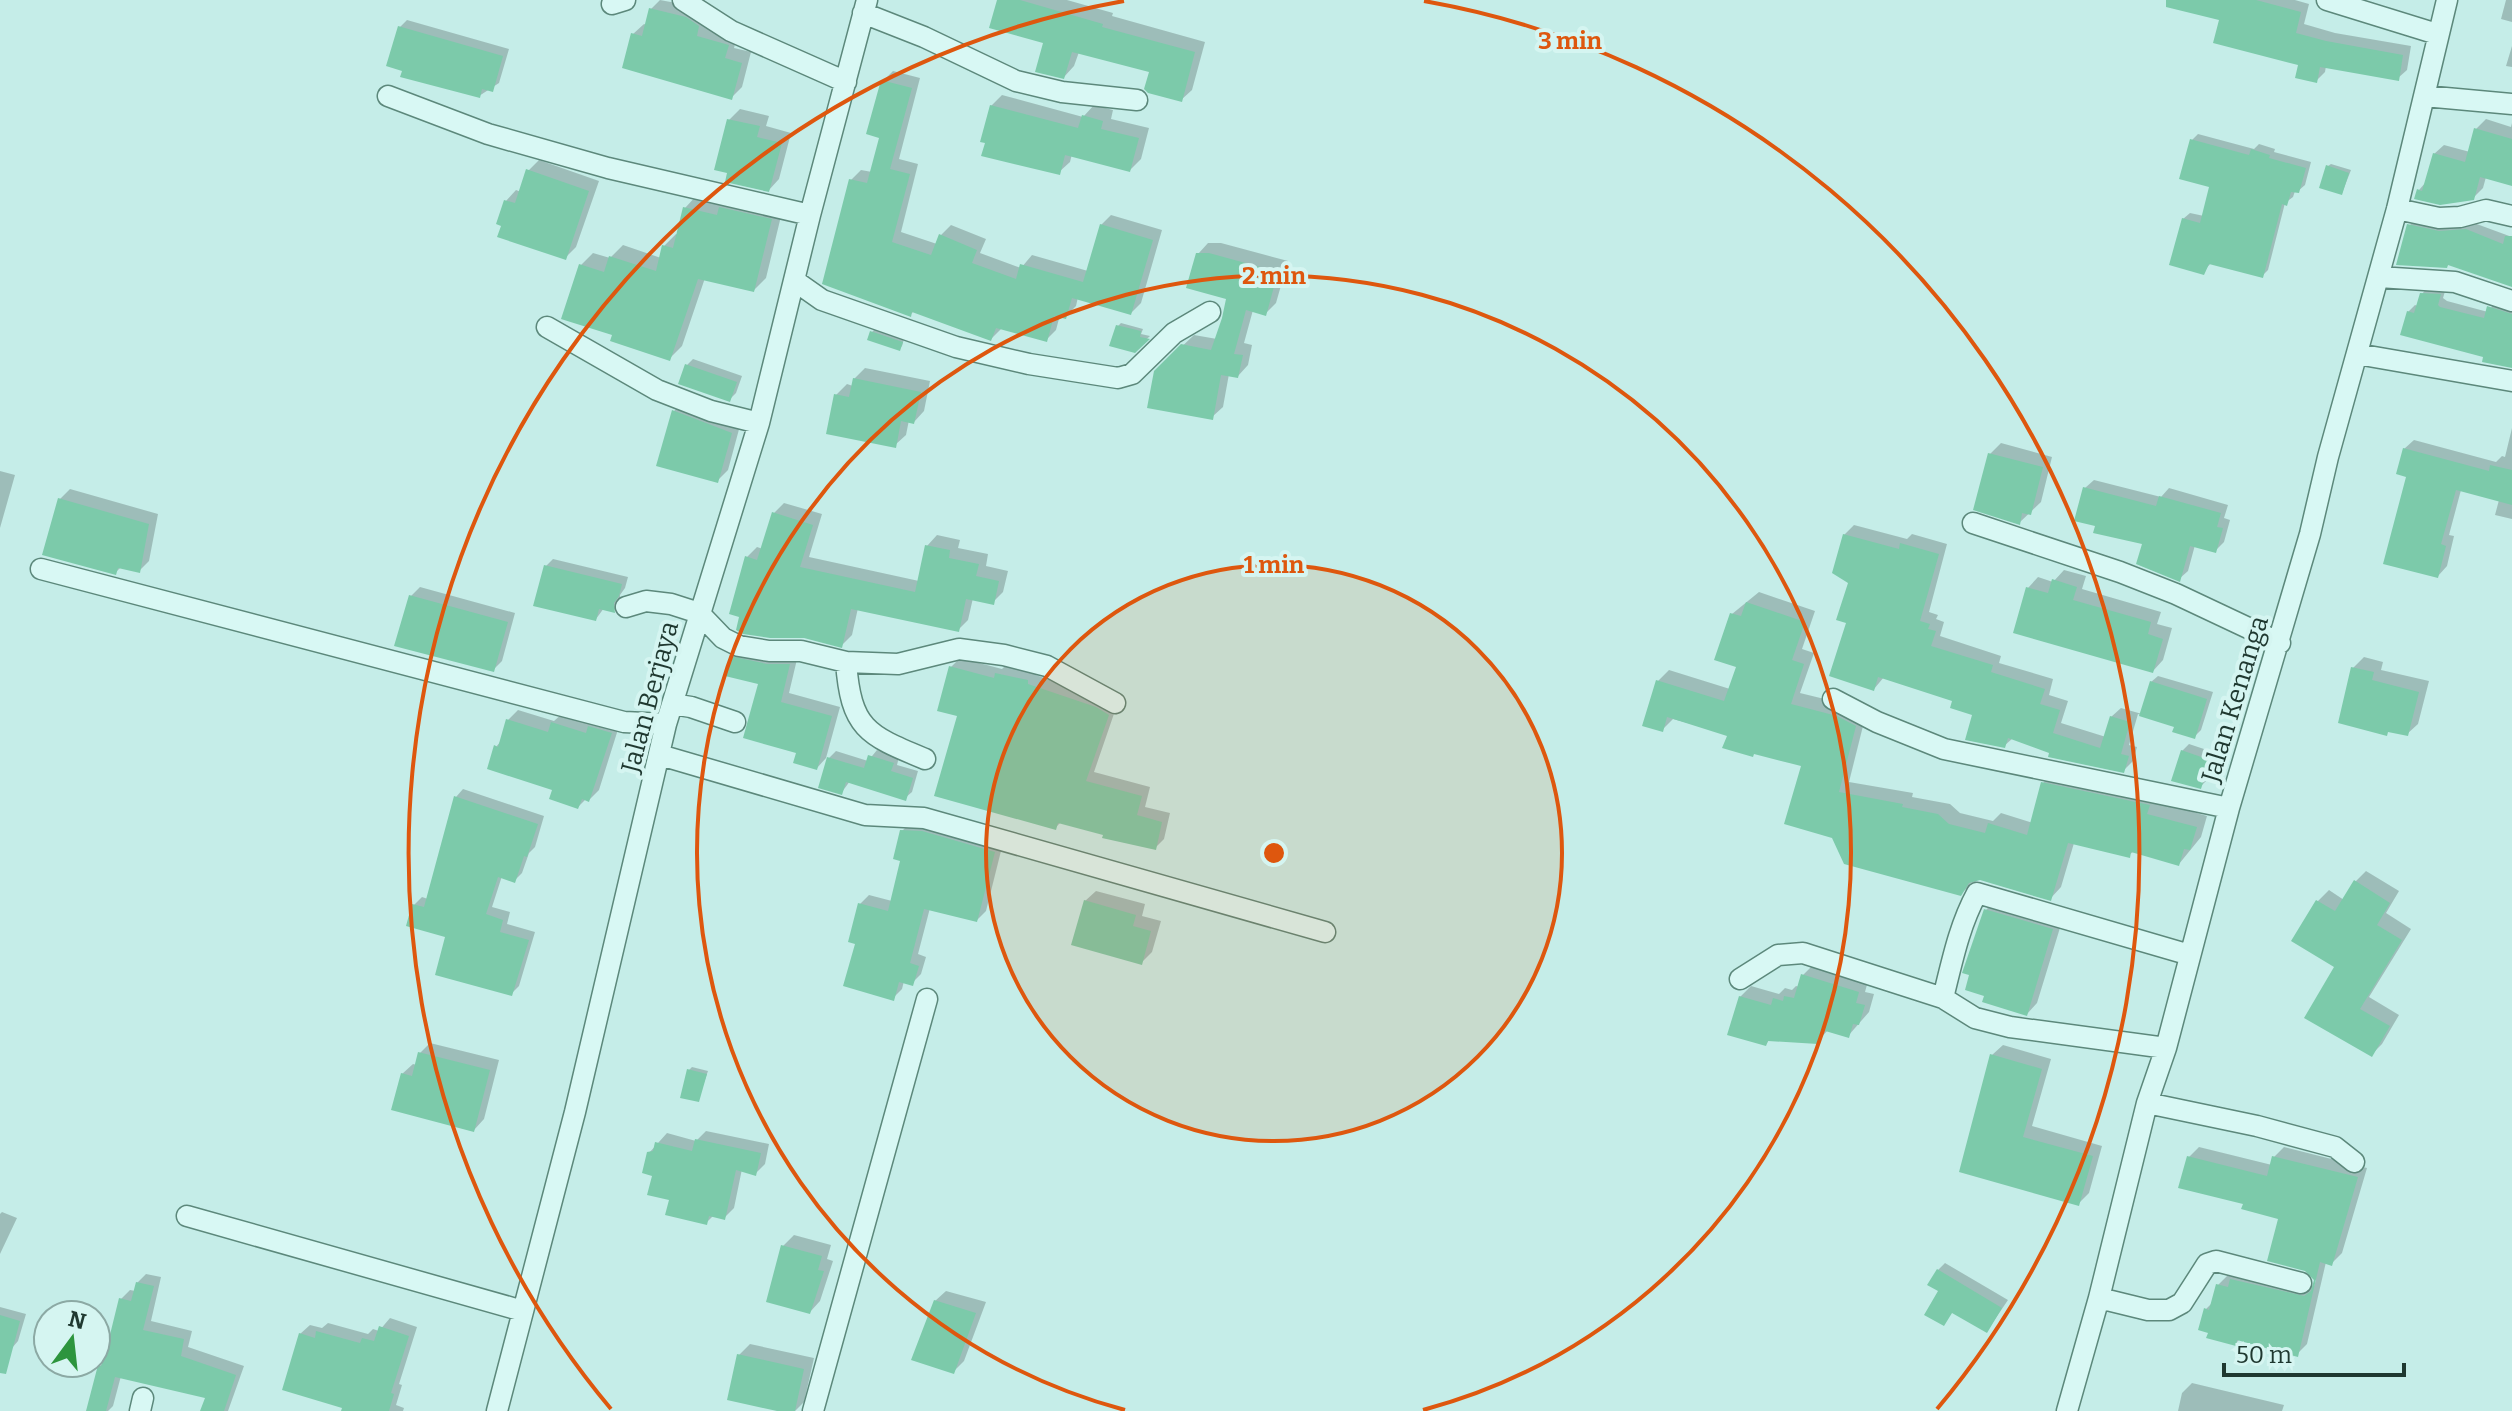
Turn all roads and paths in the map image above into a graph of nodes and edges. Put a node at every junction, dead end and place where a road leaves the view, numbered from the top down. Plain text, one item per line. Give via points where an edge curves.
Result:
1 (683, 0) edge
2 (2327, 0) edge
3 (2447, 0) edge
4 (865, 7) edge
5 (2437, 34) junction
6 (846, 82) junction
7 (388, 96) dead end
8 (2424, 96) junction
9 (1137, 100) dead end
10 (2512, 104) edge
11 (2397, 209) junction
12 (810, 215) junction
13 (2512, 216) edge
14 (2379, 277) junction
15 (795, 281) junction
16 (2512, 301) edge
17 (1210, 312) dead end
18 (547, 327) dead end
19 (2357, 354) junction
20 (2512, 381) edge
21 (759, 423) junction
22 (1973, 523) dead end
23 (41, 569) dead end
24 (626, 607) dead end
25 (699, 613) junction
26 (2280, 643) junction
27 (846, 662) junction
28 (1833, 699) dead end
29 (1115, 703) dead end
30 (669, 714) junction
31 (735, 722) dead end
32 (660, 755) junction
33 (925, 759) dead end
34 (2229, 808) junction
35 (1325, 932) dead end
36 (2190, 955) junction
37 (1740, 979) dead end
38 (1943, 998) junction
39 (927, 999) dead end
40 (2166, 1048) junction
41 (2147, 1103) junction
42 (2354, 1162) dead end
43 (187, 1216) dead end
44 (2301, 1283) dead end
45 (2099, 1298) junction
46 (523, 1311) junction
47 (497, 1411) edge
48 (813, 1411) edge
49 (2067, 1411) edge

1 - 6 street via 731,31
2 - 5 street
3 - 5 street, Jalan Kenanga
4 - 6 street, Jalan Berjaya
4 - 9 street via 1016,81
5 - 8 street, Jalan Kenanga
6 - 12 street, Jalan Berjaya
7 - 12 street via 488,134 608,168
8 - 10 street
8 - 11 street, Jalan Kenanga
11 - 13 street via 2439,218 2486,210
11 - 14 street, Jalan Kenanga
12 - 15 street, Jalan Berjaya
14 - 16 street via 2455,282
14 - 19 street, Jalan Kenanga
15 - 17 street via 822,300 956,347 1118,378 1132,374 1174,333
15 - 21 street, Jalan Berjaya
18 - 21 street via 657,390
19 - 20 street
19 - 26 street, Jalan Kenanga
21 - 25 street, Jalan Berjaya
22 - 26 street via 2120,572
23 - 30 street via 624,722
24 - 25 street via 646,601
25 - 27 street via 723,638 739,646 801,651
25 - 30 street, Jalan Berjaya
26 - 34 street, Jalan Kenanga
27 - 29 street via 898,664 959,649 1004,655 1047,666
27 - 33 street via 848,693 870,734
28 - 34 street via 1944,749
30 - 31 street via 691,707
30 - 32 street, Jalan Berjaya
32 - 35 street via 865,815 924,818
32 - 46 street, Jalan Berjaya
34 - 36 street, Jalan Kenanga
36 - 38 street via 1977,893
36 - 40 street, Jalan Kenanga
37 - 38 street via 1778,955 1803,953
38 - 40 street via 1975,1018 2010,1027
39 - 48 street
40 - 41 street, Jalan Kenanga
41 - 42 street via 2335,1147
41 - 45 street, Jalan Kenanga
43 - 46 street
44 - 45 street via 2216,1261 2207,1264 2182,1303 2169,1310
45 - 49 street, Jalan Kenanga
46 - 47 street, Jalan Berjaya

